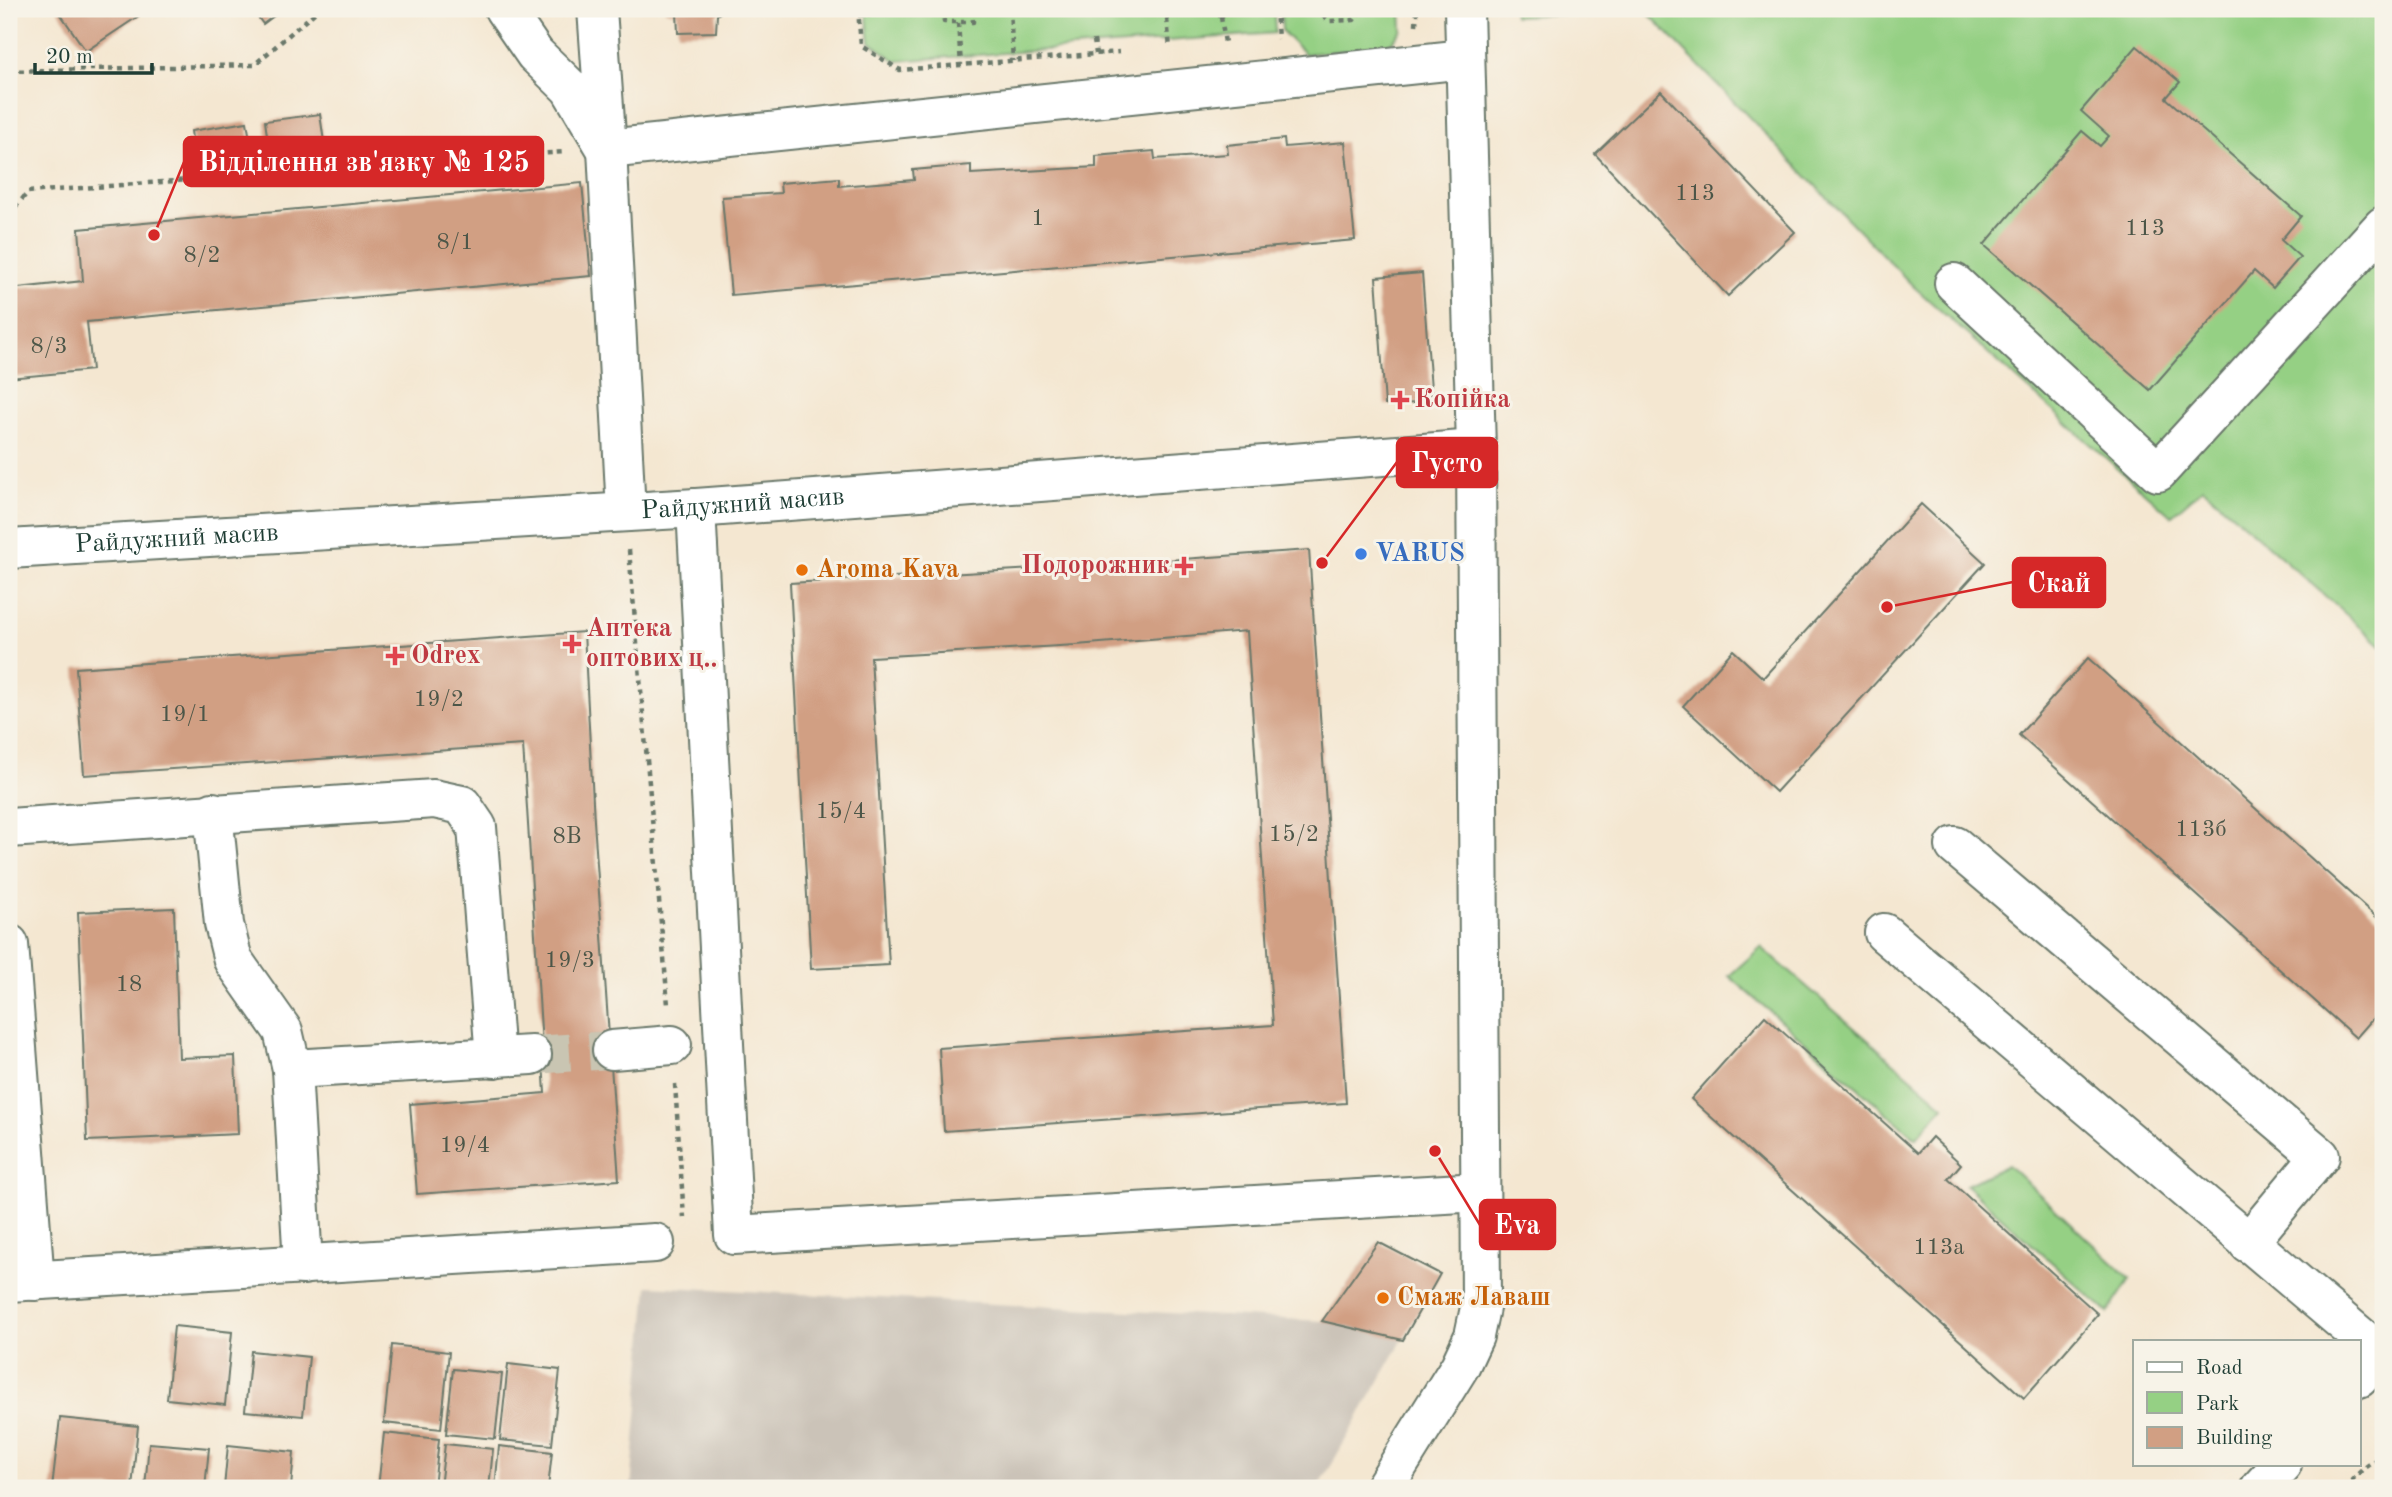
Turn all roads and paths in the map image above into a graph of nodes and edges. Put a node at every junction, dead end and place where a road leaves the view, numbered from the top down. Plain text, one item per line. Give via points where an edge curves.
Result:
1 (318, 9) edge
2 (503, 9) edge
3 (597, 9) edge
4 (858, 9) edge
5 (941, 9) edge
6 (972, 9) edge
7 (1010, 9) edge
8 (1166, 9) edge
9 (1212, 9) edge
10 (1229, 9) edge
11 (1315, 9) edge
12 (1362, 9) edge
13 (1464, 9) edge
14 (858, 15) junction
15 (1221, 17) junction
16 (958, 23) junction
17 (1278, 39) dead end
18 (1094, 40) dead end
19 (1265, 40) dead end
20 (1238, 42) dead end
21 (1184, 47) dead end
22 (1170, 48) junction
23 (1157, 49) dead end
24 (1120, 52) dead end
25 (1096, 54) junction
26 (1465, 59) junction
27 (1013, 61) junction
28 (961, 65) junction
29 (9, 71) edge
30 (607, 149) junction
31 (9, 215) edge
32 (2383, 226) edge
33 (1954, 283) dead end
34 (1476, 449) junction
35 (696, 508) junction
36 (626, 512) junction
37 (9, 549) edge
38 (214, 813) junction
39 (9, 828) edge
40 (1955, 846) dead end
41 (1884, 933) dead end
42 (9, 944) edge
43 (672, 1045) junction
44 (612, 1050) tunnel mouth
45 (532, 1055) tunnel mouth
46 (495, 1058) junction
47 (292, 1069) junction
48 (1480, 1192) junction
49 (670, 1235) joint
50 (2248, 1242) junction
51 (303, 1265) junction
52 (22, 1281) edge
53 (2351, 1340) edge
54 (2360, 1349) edge
55 (2374, 1362) edge
56 (2383, 1455) edge
57 (2280, 1466) edge
58 (1384, 1488) edge
59 (2260, 1488) edge
60 (2344, 1488) edge

1 - 29 path via 254,65
2 - 30 street via 535,54 570,88
3 - 30 street
4 - 14 path
5 - 14 path
5 - 16 path via 944,22
6 - 16 path via 973,22
7 - 27 path
8 - 22 path
9 - 15 path
10 - 15 path
11 - 12 path via 1329,21 1354,20
13 - 26 street
14 - 28 path via 861,46 900,70
15 - 20 path via 1225,43
16 - 28 path
17 - 19 path
18 - 25 path
21 - 22 path
22 - 23 path
24 - 25 path
25 - 27 path
26 - 30 street
26 - 34 street
27 - 28 path
30 - 31 path via 28,192
30 - 36 street
32 - 33 street via 2158,471
34 - 35 street, Райдужний масив
34 - 48 street
35 - 36 street, Райдужний масив
35 - 48 street via 734,1235
36 - 37 street, Райдужний масив
36 - 43 path
38 - 39 street
38 - 46 street via 434,799 462,805 477,827
38 - 47 street via 224,924 233,960 283,1031
40 - 50 street via 2320,1156
41 - 50 street
42 - 52 street
43 - 44 street
43 - 49 path
45 - 46 street
46 - 47 street
47 - 51 street
48 - 58 street via 1481,1303 1474,1336
49 - 51 street
50 - 53 street
51 - 52 street
54 - 55 street
56 - 60 path
57 - 59 street

